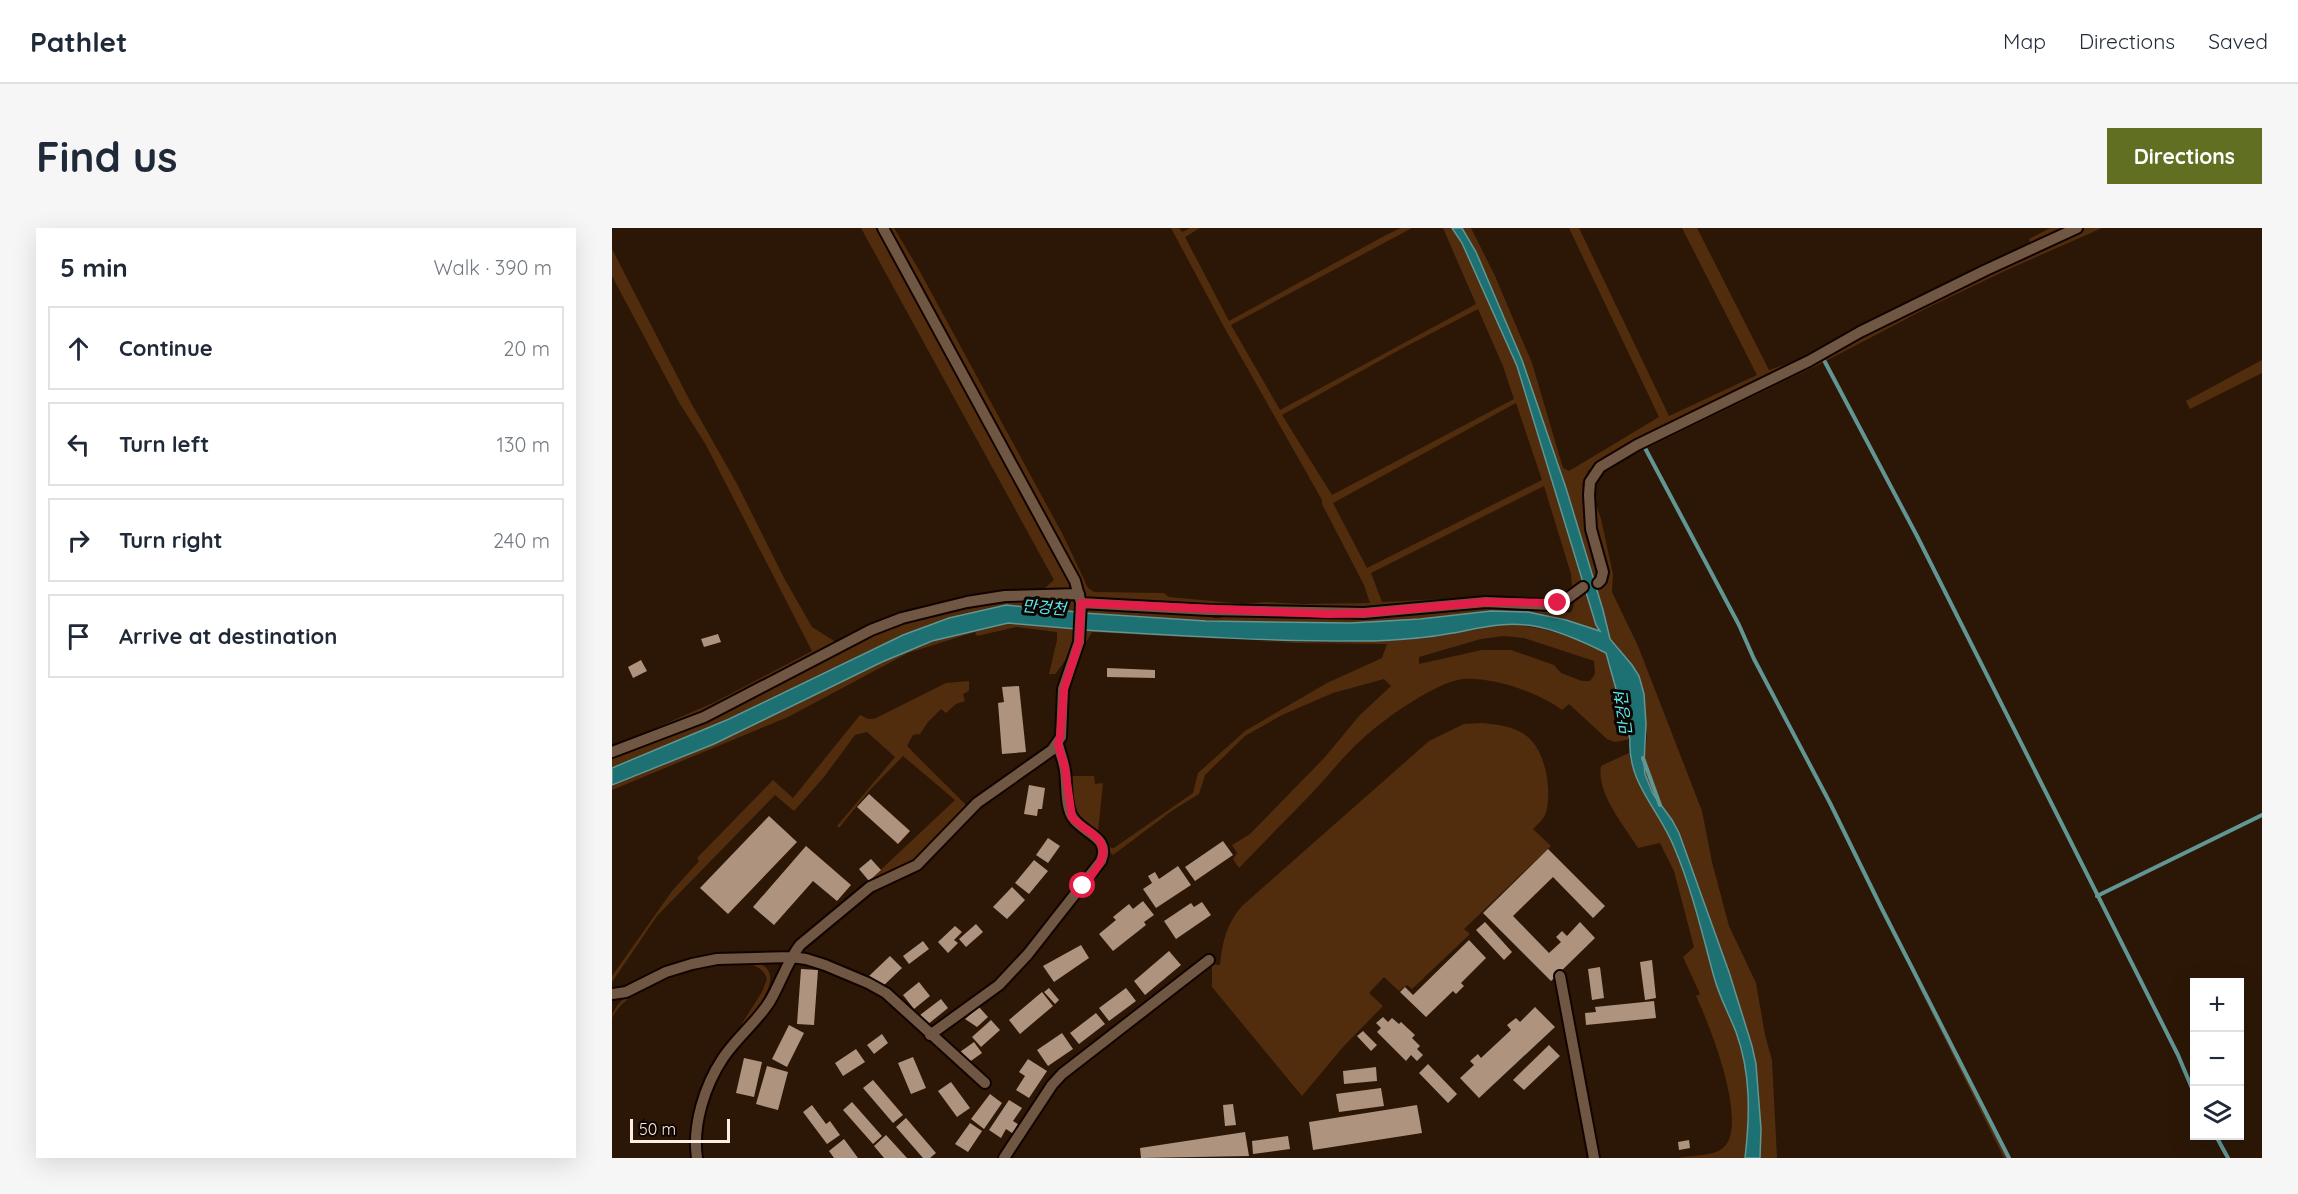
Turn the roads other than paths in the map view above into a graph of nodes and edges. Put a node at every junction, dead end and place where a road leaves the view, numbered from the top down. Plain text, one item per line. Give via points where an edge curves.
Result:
1 (883, 228) edge
2 (2077, 228) edge
3 (1598, 583) dead end
4 (1582, 587) dead end
5 (1080, 602) junction
6 (1058, 744) junction
7 (612, 752) edge
8 (791, 957) junction
9 (1209, 960) dead end
10 (1560, 976) dead end
11 (612, 994) edge
12 (930, 1035) junction
13 (985, 1083) dead end
14 (697, 1158) edge
15 (1005, 1158) edge
16 (1594, 1158) edge

1 - 5 street via 1076,581
2 - 3 street via 1860,332 1600,467 1590,482 1589,495 1591,529 1603,572
4 - 5 street via 1564,601 1550,605 1486,602 1364,613 1209,610
5 - 6 street via 1079,642 1064,689
5 - 7 street via 1005,596 902,618 704,717
6 - 8 street via 977,803 917,865 870,887 800,945
6 - 12 street via 1072,817 1101,842 1104,855 1083,886 999,985
8 - 11 street via 717,959 666,972 626,992
8 - 12 street via 816,962 886,993
8 - 14 street via 770,1001 714,1074 700,1113
9 - 15 street via 1062,1074
10 - 16 street
12 - 13 street

